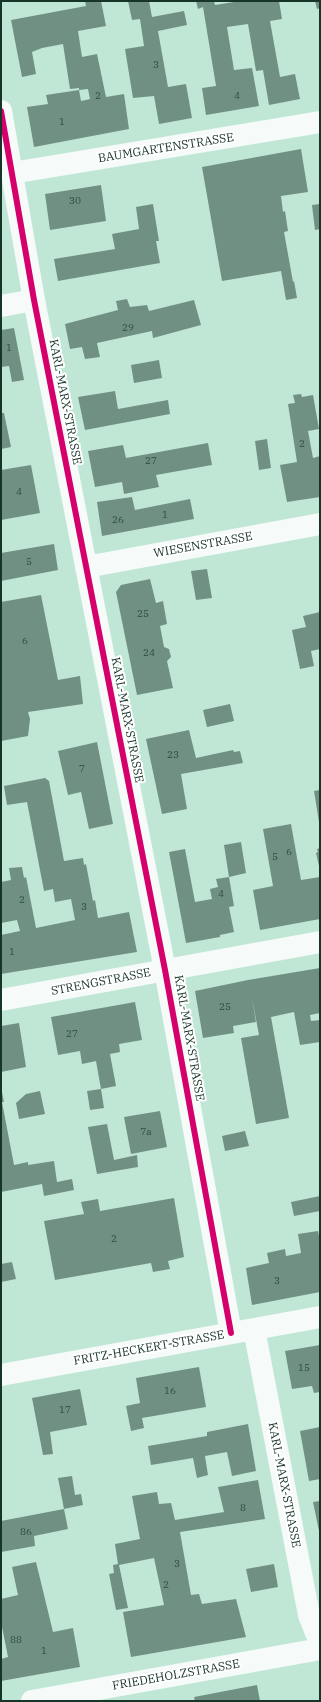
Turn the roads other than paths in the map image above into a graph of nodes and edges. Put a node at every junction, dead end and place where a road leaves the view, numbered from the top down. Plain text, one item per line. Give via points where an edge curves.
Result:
1 (1, 111) edge
2 (320, 122) edge
3 (12, 173) junction
4 (34, 300) junction
5 (1, 306) edge
6 (320, 524) edge
7 (86, 566) junction
8 (320, 942) edge
9 (165, 970) junction
10 (1, 1000) edge
11 (320, 1317) edge
12 (254, 1329) junction
13 (231, 1333) junction
14 (1, 1375) edge
15 (320, 1639) edge
16 (320, 1649) edge
17 (32, 1701) edge

1 - 3 street, KARL-MARX-STRASSE
2 - 3 street, BAUMGARTENSTRASSE
3 - 4 street, KARL-MARX-STRASSE
4 - 5 street
4 - 7 street, KARL-MARX-STRASSE
6 - 7 street, WIESENSTRASSE
7 - 9 street, KARL-MARX-STRASSE
8 - 9 street, STRENGSTRASSE
9 - 10 street, STRENGSTRASSE
9 - 13 street, KARL-MARX-STRASSE
11 - 12 street, FRITZ-HECKERT-STRASSE
12 - 13 street, FRITZ-HECKERT-STRASSE
12 - 15 street, KARL-MARX-STRASSE via 309,1615
13 - 14 street, FRITZ-HECKERT-STRASSE
16 - 17 street, FRIEDEHOLZSTRASSE

